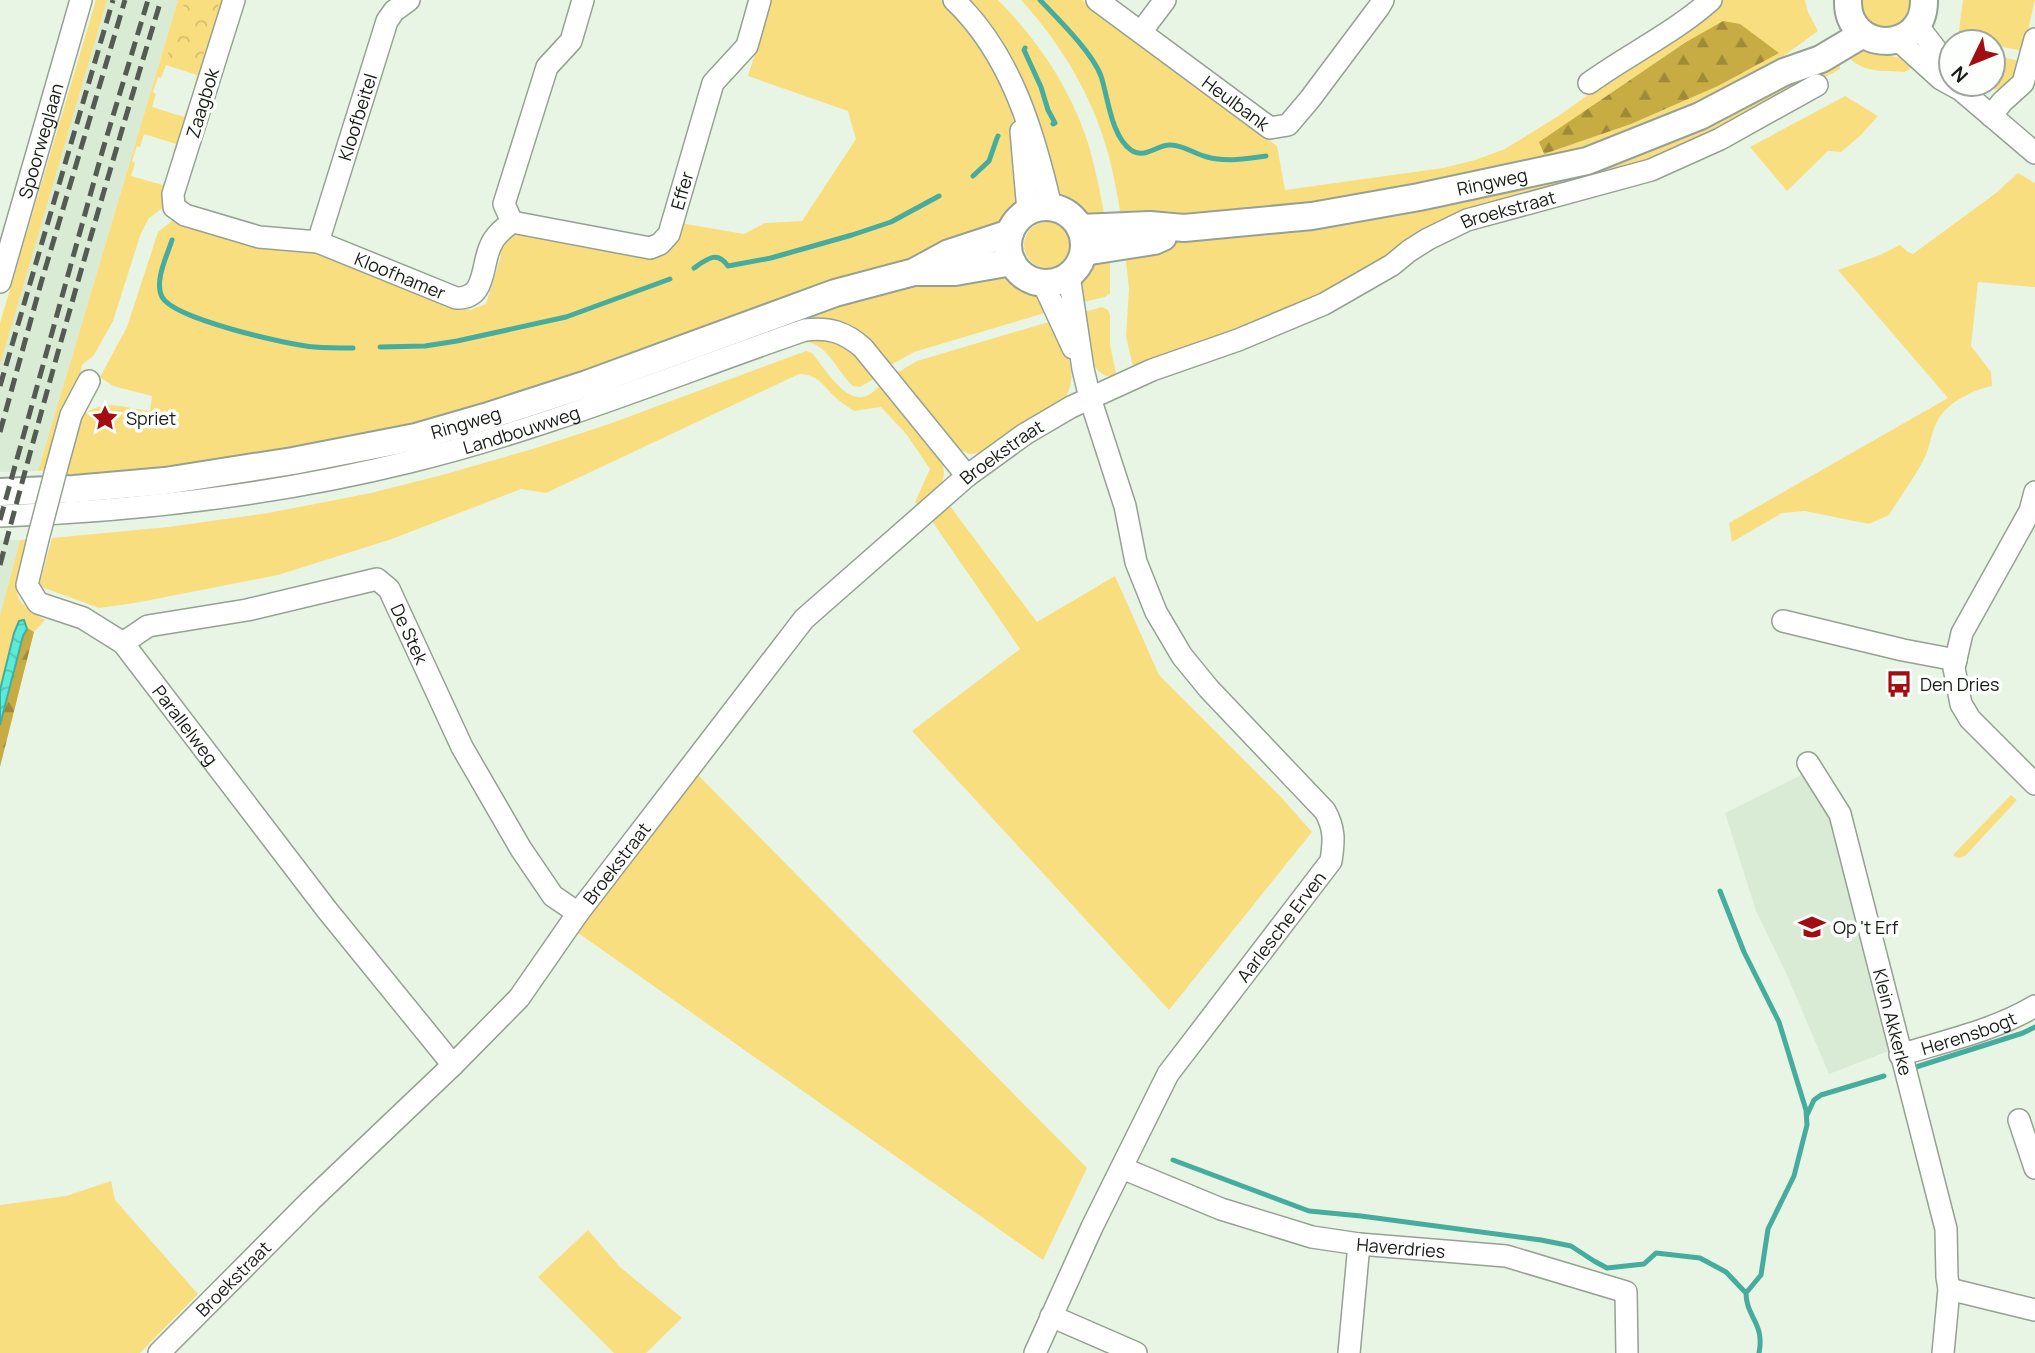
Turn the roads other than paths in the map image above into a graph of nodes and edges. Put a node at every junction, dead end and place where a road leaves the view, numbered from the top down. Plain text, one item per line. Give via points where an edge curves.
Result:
1 (81, 0) edge
2 (234, 0) edge
3 (409, 0) edge
4 (583, 0) edge
5 (760, 0) edge
6 (954, 0) edge
7 (1097, 0) edge
8 (1165, 0) edge
9 (1382, 0) edge
10 (1711, 0) edge
11 (1854, 17) edge
12 (1913, 22) edge
13 (1142, 32) junction
14 (2035, 39) edge
15 (1937, 52) edge
16 (1937, 71) edge
17 (1589, 83) dead end
18 (2029, 84) edge
19 (1817, 85) dead end
20 (1971, 98) edge
21 (1991, 116) junction
22 (2035, 153) edge
23 (174, 207) joint
24 (1039, 209) junction
25 (512, 222) junction
26 (1010, 233) junction
27 (1082, 240) junction
28 (318, 242) junction
29 (1012, 262) junction
30 (914, 271) junction
31 (1069, 275) junction
32 (0, 282) edge
33 (1042, 283) junction
34 (1083, 369) junction
35 (89, 381) dead end
36 (1090, 398) junction
37 (967, 476) junction
38 (0, 492) edge
39 (2033, 506) edge
40 (0, 516) edge
41 (1783, 621) dead end
42 (123, 643) junction
43 (1956, 660) junction
44 (1808, 763) dead end
45 (2035, 784) edge
46 (578, 913) junction
47 (2035, 1006) edge
48 (1900, 1055) junction
49 (453, 1065) junction
50 (2019, 1120) dead end
51 (1122, 1168) junction
52 (2035, 1168) edge
53 (1359, 1244) junction
54 (1949, 1289) junction
55 (2035, 1310) edge
56 (1051, 1316) junction
57 (159, 1353) edge
58 (1035, 1353) edge
59 (1136, 1353) edge
60 (1349, 1353) edge
61 (1627, 1353) edge
62 (1943, 1353) edge

1 - 32 street, Spoorweglaan
2 - 23 street, Zaagbok via 173,194
3 - 28 street, Kloofbeitel via 387,21
4 - 25 street via 572,41 547,66 504,204
5 - 25 street, Effer via 747,46 713,83 669,234 660,244 649,248
6 - 24 street via 986,37 1028,123 1039,157
7 - 13 street, Heulbank
8 - 13 street
9 - 13 street, Heulbank via 1288,125 1270,128
10 - 17 street via 1691,18
11 - 12 main road via 1879,41
11 - 27 main road, Ringweg via 1784,72 1700,116 1587,161 1312,216 1184,228 1154,241
12 - 15 street
12 - 16 street
14 - 18 street
18 - 21 street via 2002,102
19 - 36 street, Broekstraat via 1720,139 1651,170 1447,229 1324,304
20 - 21 street
21 - 22 street
23 - 28 street, Kloofhamer via 185,215 259,237
24 - 26 main road via 1016,221
24 - 27 main road via 1063,211 1073,218
25 - 28 street, Kloofhamer via 496,236 479,288 465,299
26 - 29 main road
26 - 30 main road, Ringweg via 949,253
27 - 31 main road via 1080,263
29 - 30 main road, Ringweg via 955,272
29 - 33 main road via 1026,278
30 - 38 main road, Ringweg via 835,293 587,384 416,437 164,481
31 - 33 main road
31 - 34 street
33 - 34 street
34 - 36 street
35 - 42 street, Parallelweg, bridge via 71,415 27,585 38,603 83,618
36 - 37 street, Broekstraat via 1026,434
36 - 51 street, Aarlesche Erven via 1125,506 1136,562 1156,612 1182,656 1209,689 1325,811 1335,838 1331,861 1168,1074
37 - 40 street, Landbouwweg via 863,348 855,340 823,328 794,334 516,432 409,462 298,486 180,502
37 - 46 street, Broekstraat via 804,619
39 - 43 street via 1962,633
41 - 43 street
42 - 46 street, De Stek via 148,626 247,610 377,579 389,589 462,747 521,849 553,896
42 - 49 street, Parallelweg via 327,910
43 - 45 street via 1961,704 1970,719
44 - 48 street, Klein Akkerke via 1840,814
46 - 49 street, Broekstraat via 519,998
47 - 48 street, Herensbogt via 2017,1017
48 - 54 street, Klein Akkerke via 1946,1229
49 - 57 street, Broekstraat
50 - 52 street
51 - 53 street, Haverdries via 1221,1209 1312,1237
51 - 56 street, Aarlesche Erven
53 - 60 street
53 - 61 street, Haverdries via 1506,1256 1626,1292
54 - 55 street
54 - 62 street, Klein Akkerke
56 - 58 street, Aarlesche Erven
56 - 59 street

